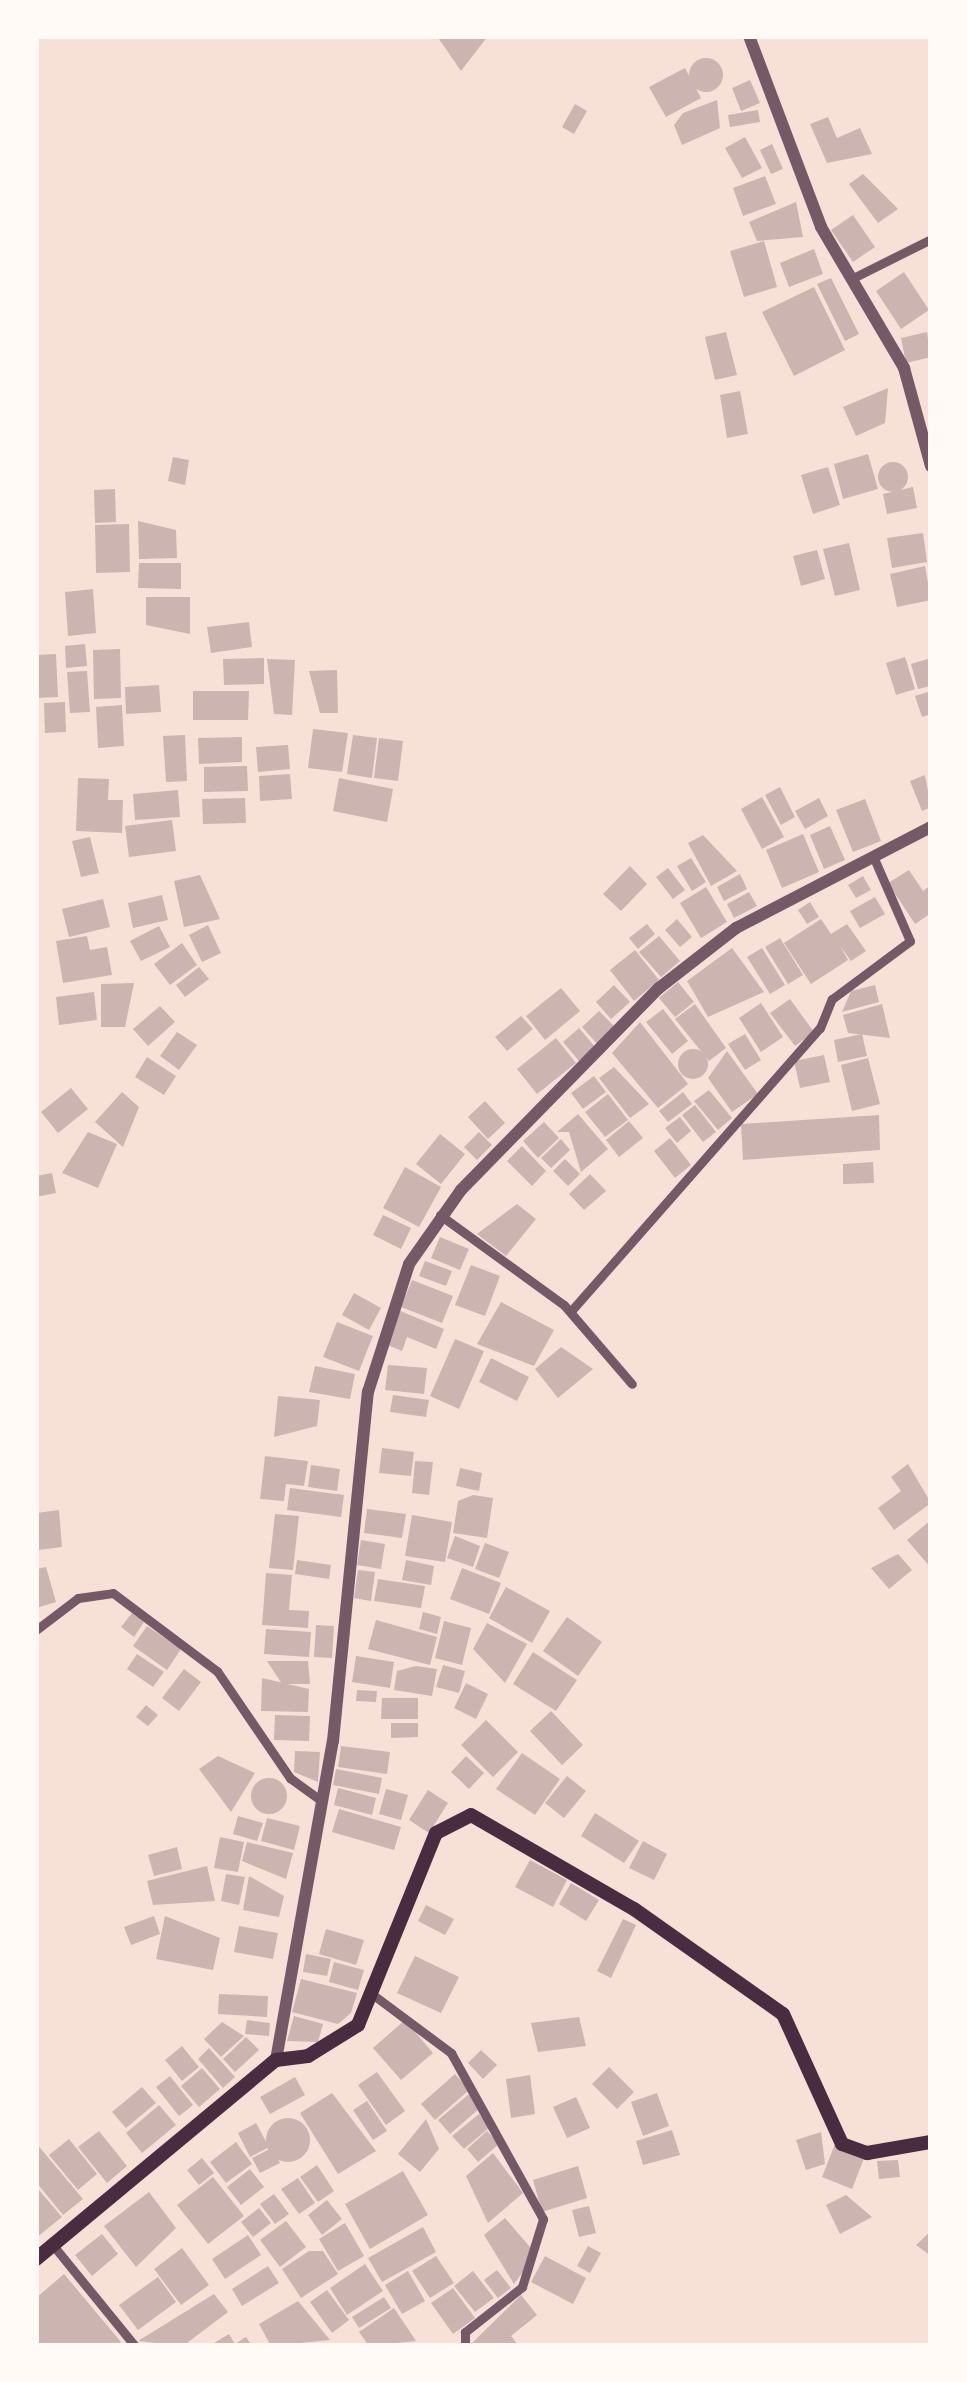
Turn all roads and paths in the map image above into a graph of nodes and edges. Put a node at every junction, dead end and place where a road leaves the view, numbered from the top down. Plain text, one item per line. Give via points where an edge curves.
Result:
1 (749, 36) edge
2 (931, 239) edge
3 (850, 279) junction
4 (931, 466) edge
5 (931, 827) edge
6 (873, 856) junction
7 (440, 1215) junction
8 (571, 1311) junction
9 (632, 1384) dead end
10 (36, 1630) edge
11 (322, 1801) junction
12 (376, 1997) junction
13 (276, 2060) junction
14 (931, 2142) edge
15 (52, 2244) junction
16 (36, 2259) edge
17 (135, 2346) edge
18 (465, 2346) edge

1 - 3 street
2 - 3 street
3 - 4 street via 904,368
5 - 6 street
6 - 7 street via 736,928 659,988
6 - 8 street via 910,940 832,999 820,1028
7 - 8 street
7 - 11 street via 398,1291 368,1392
8 - 9 street
10 - 11 street via 97,1593 138,1608 227,1682 290,1778
11 - 13 street
12 - 13 main road via 337,2041
12 - 14 main road via 436,1833 471,1815 634,1909 783,2014 842,2144 867,2152
12 - 18 street via 451,2053 543,2219 522,2287 465,2332
13 - 15 main road
15 - 16 main road
15 - 17 street

